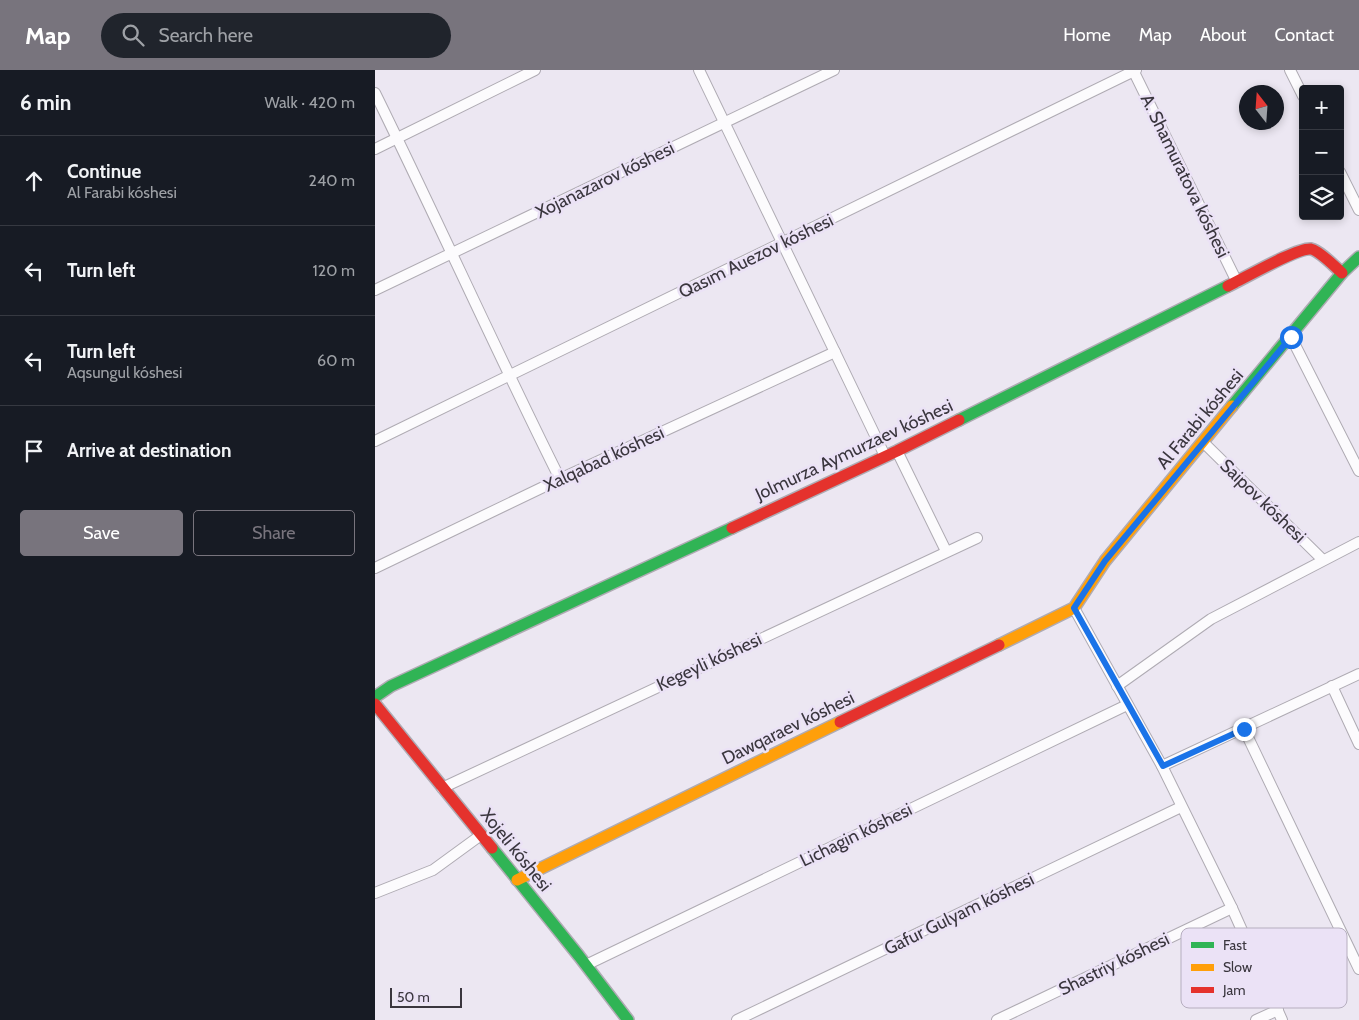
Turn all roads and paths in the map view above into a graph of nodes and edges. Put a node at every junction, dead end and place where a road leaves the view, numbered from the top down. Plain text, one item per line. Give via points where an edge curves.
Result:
1 (535, 70) edge
2 (699, 70) edge
3 (834, 70) edge
4 (1134, 70) edge
5 (1290, 70) edge
6 (1299, 88) edge
7 (375, 93) edge
8 (725, 122) junction
9 (397, 137) junction
10 (375, 149) edge
11 (1342, 175) edge
12 (1359, 210) edge
13 (783, 243) junction
14 (452, 253) junction
15 (1359, 257) edge
16 (1342, 273) junction
17 (1237, 282) junction
18 (375, 290) edge
19 (1291, 337) junction
20 (835, 352) junction
21 (509, 376) junction
22 (375, 441) edge
23 (1204, 443) junction
24 (897, 451) junction
25 (885, 456) junction
26 (1359, 471) edge
27 (559, 479) junction
28 (977, 538) dead end
29 (1359, 542) edge
30 (946, 551) junction
31 (1323, 560) junction
32 (375, 568) edge
33 (1074, 608) junction
34 (1359, 674) edge
35 (1117, 686) junction
36 (1332, 686) junction
37 (375, 697) edge
38 (375, 704) edge
39 (1127, 705) junction
40 (1244, 729) junction
41 (1359, 744) edge
42 (1163, 766) junction
43 (443, 788) junction
44 (1181, 807) junction
45 (481, 835) junction
46 (517, 880) junction
47 (375, 893) edge
48 (1231, 908) junction
49 (1189, 928) edge
50 (1240, 928) edge
51 (1339, 928) edge
52 (1181, 932) edge
53 (1347, 944) edge
54 (586, 965) junction
55 (1359, 969) edge
56 (1278, 1010) joint
57 (628, 1020) edge
58 (737, 1020) edge
59 (997, 1020) edge
60 (1256, 1020) edge
61 (1282, 1020) edge

1 - 9 street
2 - 8 street
3 - 8 street, Xojanazarov kóshesi
4 - 13 street, Qasım Auezov kóshesi
4 - 17 street, A. Shamuratova kóshesi
5 - 6 street
7 - 9 street
8 - 13 street
8 - 14 street, Xojanazarov kóshesi
9 - 10 street
9 - 14 street
11 - 12 street
13 - 20 street
13 - 21 street, Qasım Auezov kóshesi
14 - 18 street, Xojanazarov kóshesi
14 - 21 street
15 - 16 street, Al Farabi kóshesi
16 - 17 street, Jolmurza Aymurzaev kóshesi via 1311,249 1298,251
16 - 19 street, Al Farabi kóshesi
17 - 24 street, Jolmurza Aymurzaev kóshesi
19 - 23 street, Al Farabi kóshesi
19 - 26 street
20 - 25 street
20 - 27 street, Xalqabad kóshesi
21 - 22 street, Qasım Auezov kóshesi
21 - 27 street
23 - 31 street, Saipov kóshesi
23 - 33 street, Al Farabi kóshesi via 1105,561
24 - 25 street, Jolmurza Aymurzaev kóshesi
24 - 30 street
25 - 37 street, Jolmurza Aymurzaev kóshesi via 391,686
27 - 32 street, Xalqabad kóshesi
28 - 30 street, Kegeyli kóshesi
29 - 31 street
30 - 43 street, Kegeyli kóshesi
31 - 35 street via 1211,619
33 - 35 street
33 - 46 street, Dawqaraev kóshesi
34 - 36 street
35 - 39 street
36 - 40 street
36 - 41 street
38 - 43 street, Xojeli kóshesi
39 - 42 street
39 - 54 street, Lichagin kóshesi
40 - 42 street
40 - 51 street
42 - 44 street
43 - 45 street, Xojeli kóshesi
44 - 48 street
44 - 58 street, Gafur Gulyam kóshesi
45 - 46 street, Xojeli kóshesi
45 - 47 street via 433,870
46 - 54 street, Xojeli kóshesi
48 - 49 street, Shastriy kóshesi
48 - 50 street
52 - 59 street, Shastriy kóshesi
53 - 55 street
54 - 57 street, Xojeli kóshesi
56 - 60 street
56 - 61 street

